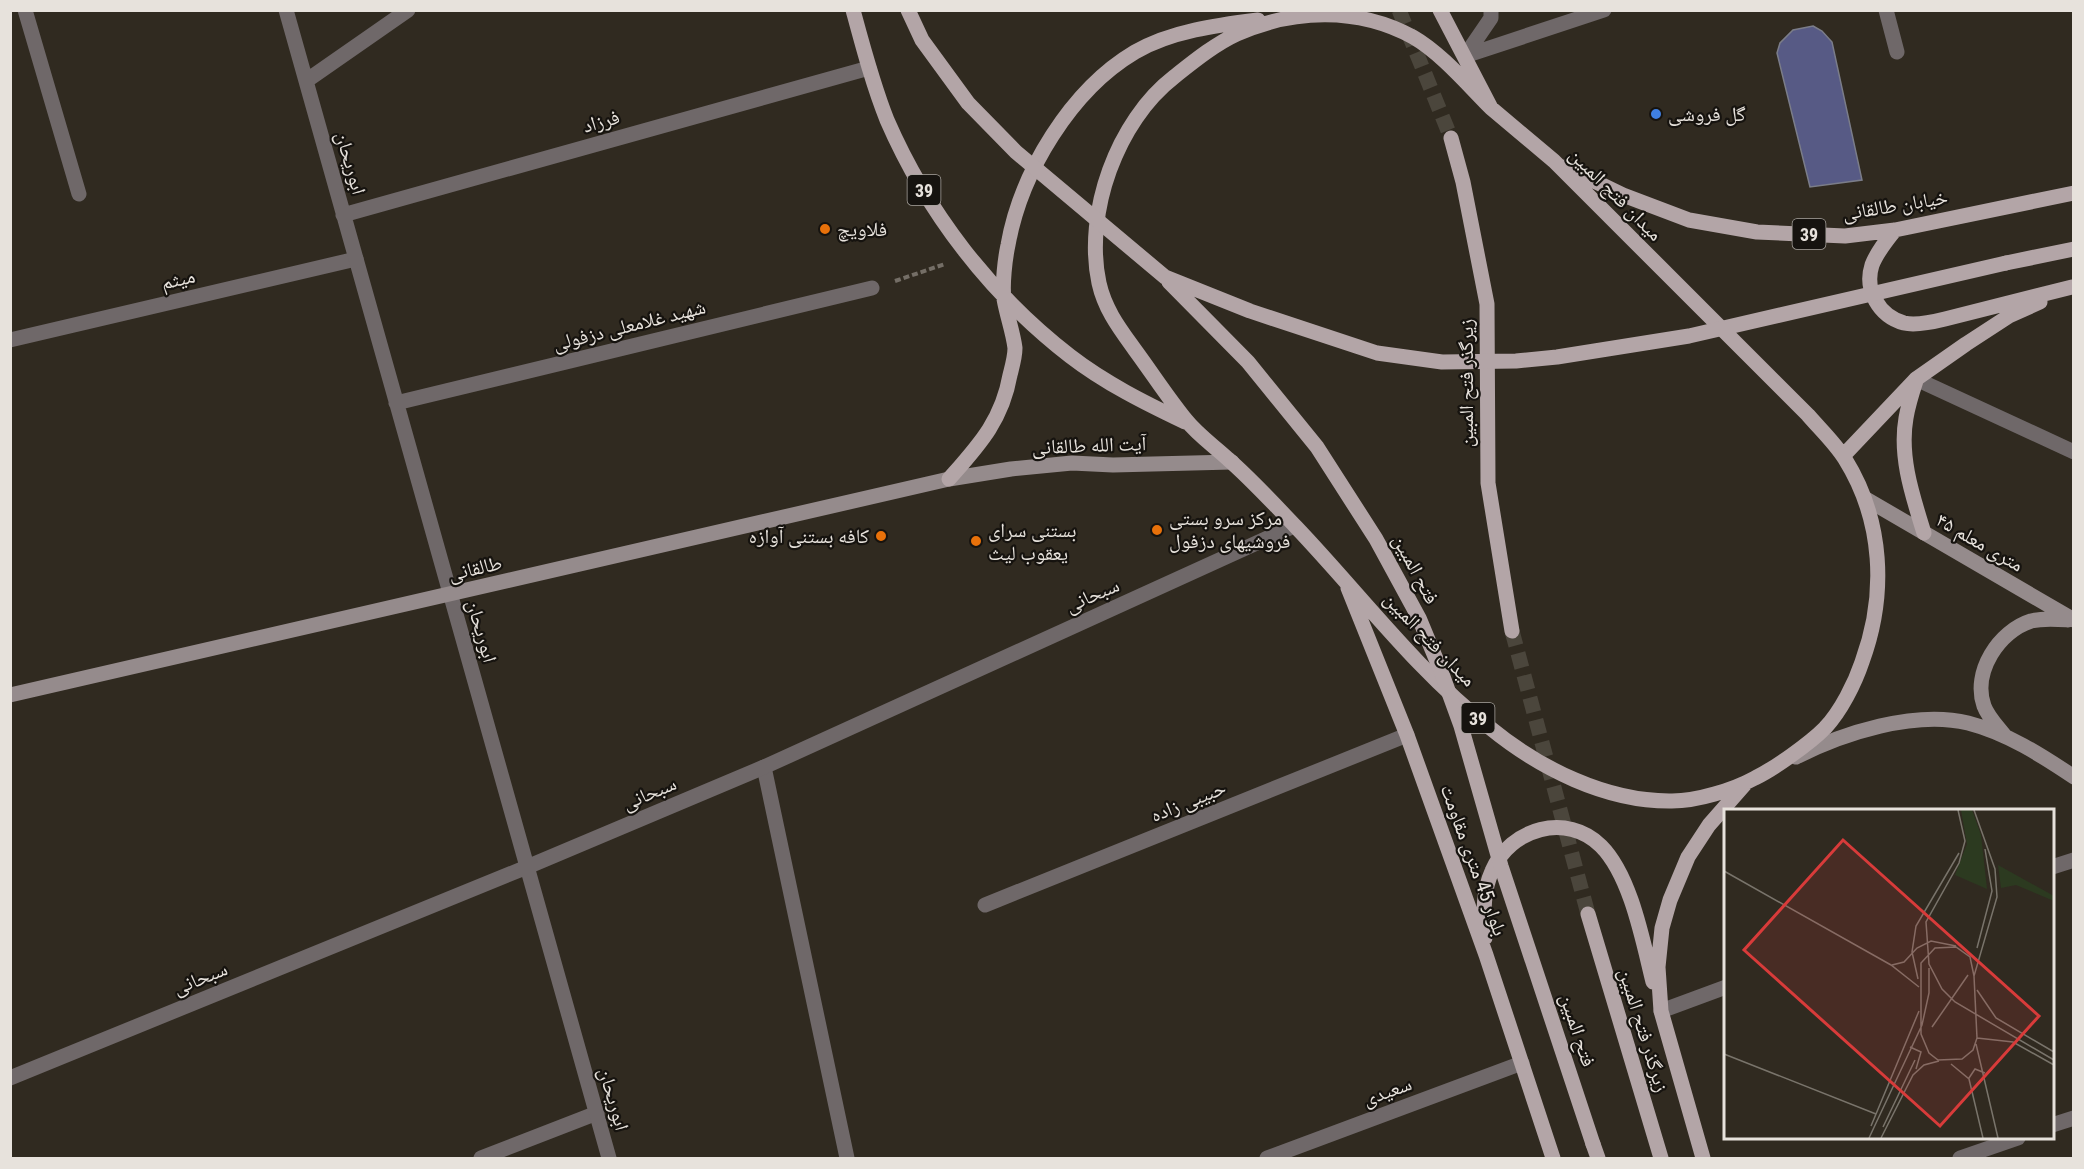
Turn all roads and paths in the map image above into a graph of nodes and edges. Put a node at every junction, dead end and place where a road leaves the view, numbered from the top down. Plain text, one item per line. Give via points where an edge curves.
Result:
1 (25, 10) edge
2 (286, 10) edge
3 (408, 10) edge
4 (853, 10) edge
5 (908, 10) edge
6 (1440, 10) edge
7 (1491, 10) edge
8 (1604, 10) edge
9 (1886, 10) edge
10 (1288, 16) junction
11 (1897, 52) dead end
12 (1465, 56) junction
13 (869, 68) junction
14 (306, 81) junction
15 (1491, 108) junction
16 (1451, 138) tunnel mouth
17 (1554, 161) junction
18 (79, 194) dead end
19 (2073, 194) edge
20 (344, 215) junction
21 (1895, 230) junction
22 (2073, 249) edge
23 (969, 256) junction
24 (356, 259) junction
25 (1165, 277) junction
26 (2073, 286) edge
27 (872, 288) joint
28 (1004, 297) junction
29 (10, 340) edge
30 (1916, 379) junction
31 (396, 403) junction
32 (1188, 424) junction
33 (2073, 452) edge
34 (1843, 456) junction
35 (1232, 462) junction
36 (949, 479) junction
37 (1866, 499) junction
38 (1294, 526) junction
39 (1924, 534) junction
40 (1345, 579) junction
41 (451, 595) junction
42 (2073, 620) edge
43 (1512, 631) tunnel mouth
44 (10, 695) edge
45 (1407, 735) junction
46 (2006, 736) junction
47 (764, 767) junction
48 (1772, 769) junction
49 (2073, 777) edge
50 (1746, 783) junction
51 (2073, 860) edge
52 (2054, 866) edge
53 (528, 867) junction
54 (985, 905) dead end
55 (1588, 915) tunnel mouth
56 (1486, 955) junction
57 (1724, 987) edge
58 (1660, 1011) junction
59 (1522, 1063) junction
60 (10, 1078) edge
61 (597, 1113) junction
62 (2073, 1118) edge
63 (2054, 1124) edge
64 (2012, 1139) edge
65 (1596, 1151) edge
66 (481, 1158) edge
67 (609, 1158) edge
68 (847, 1158) edge
69 (1267, 1158) edge
70 (1553, 1158) edge
71 (1661, 1158) edge
72 (1703, 1158) edge
73 (1960, 1158) edge

1 - 18 street
2 - 14 street, ابوریحان
3 - 14 street
4 - 13 main road, 39
5 - 25 main road, bridge via 922,40 968,103 1016,152
6 - 12 main road, 39
7 - 12 street via 1491,18
8 - 12 street
9 - 11 street
10 - 15 main road, میدان فتح المبین / 39 via 1317,14 1367,19 1414,38
10 - 28 main road via 1212,26 1169,39 1137,51 1101,77 1057,128 1031,174 1008,245
10 - 32 main road, میدان فتح المبین / 39 via 1235,35 1167,82 1137,117 1102,188 1095,237 1099,283 1109,313
12 - 15 main road, 39
13 - 20 street, فرزاد
13 - 23 main road, 39 via 910,167
14 - 20 street, ابوریحان
15 - 17 main road, میدان فتح المبین / 39
16 - 43 main road, زیرگذر فتح المبین via 1486,304 1488,483
17 - 21 main road, خیابان طالقانی / 39 via 1623,195 1689,220 1768,232 1845,236
17 - 34 main road, میدان فتح المبین / 39 via 1808,415
19 - 21 main road, خیابان طالقانی / 39
20 - 24 street, ابوریحان
21 - 26 main road via 1871,266 1870,285 1882,311 1905,324 1929,323
22 - 25 main road, bridge via 1689,336 1516,361 1442,362 1377,353 1250,311
23 - 27 path
23 - 28 main road, 39
24 - 29 street, میثم
24 - 31 street, ابوریحان
25 - 65 main road, فتح المبین, bridge via 1248,362 1317,447 1377,539 1419,618 1461,726 1501,866
26 - 30 main road via 2009,316
27 - 31 street, شهید غلامعلی دزفولی
28 - 32 main road, 39 via 1071,356 1147,404
28 - 36 main road via 1015,350 1007,392 982,442
30 - 33 street
30 - 34 main road
30 - 39 main road via 1906,419 1905,443 1908,480
31 - 41 street, ابوریحان
32 - 35 main road, میدان فتح المبین / 39
34 - 37 main road, میدان فتح المبین / 39
35 - 36 main road, آیت الله طالقانی via 1072,463
35 - 38 main road, میدان فتح المبین / 39
36 - 41 main road, طالقانی
37 - 39 main road, ۴۵ متری معلم
37 - 48 main road, میدان فتح المبین / 39 via 1877,544 1878,584 1874,624 1863,660 1851,689 1825,728
38 - 40 main road, میدان فتح المبین / 39
38 - 47 street, سبحانی
39 - 42 main road, ۴۵ متری معلم
40 - 45 main road, بلوار 45 متری مقاومت
40 - 50 main road, میدان فتح المبین / 39 via 1423,667 1489,728 1548,767 1635,799 1677,801
41 - 44 main road, طالقانی
41 - 53 street, ابوریحان
42 - 46 main road via 2049,618 2030,622 2010,633 1993,651 1984,670 1984,706
45 - 54 street, حبیبی زاده
45 - 56 main road, بلوار 45 متری مقاومت
46 - 48 main road via 1966,723 1899,722 1825,742
46 - 49 main road
47 - 53 street, سبحانی
47 - 68 street
48 - 50 main road, میدان فتح المبین / 39
50 - 58 main road via 1709,825 1688,857 1670,900 1658,967
51 - 52 street
53 - 60 street, سبحانی
53 - 61 street, ابوریحان
55 - 71 main road, زیرگذر فتح المبین
56 - 58 main road via 1487,885 1503,852 1514,841 1543,828 1572,828 1602,847 1614,863 1638,924
56 - 59 main road, بلوار 45 متری مقاومت
57 - 58 street
58 - 72 main road
59 - 69 street, سعیدی
59 - 70 main road, بلوار 45 متری مقاومت
61 - 66 street
61 - 67 street, ابوریحان
62 - 63 street
64 - 73 street

